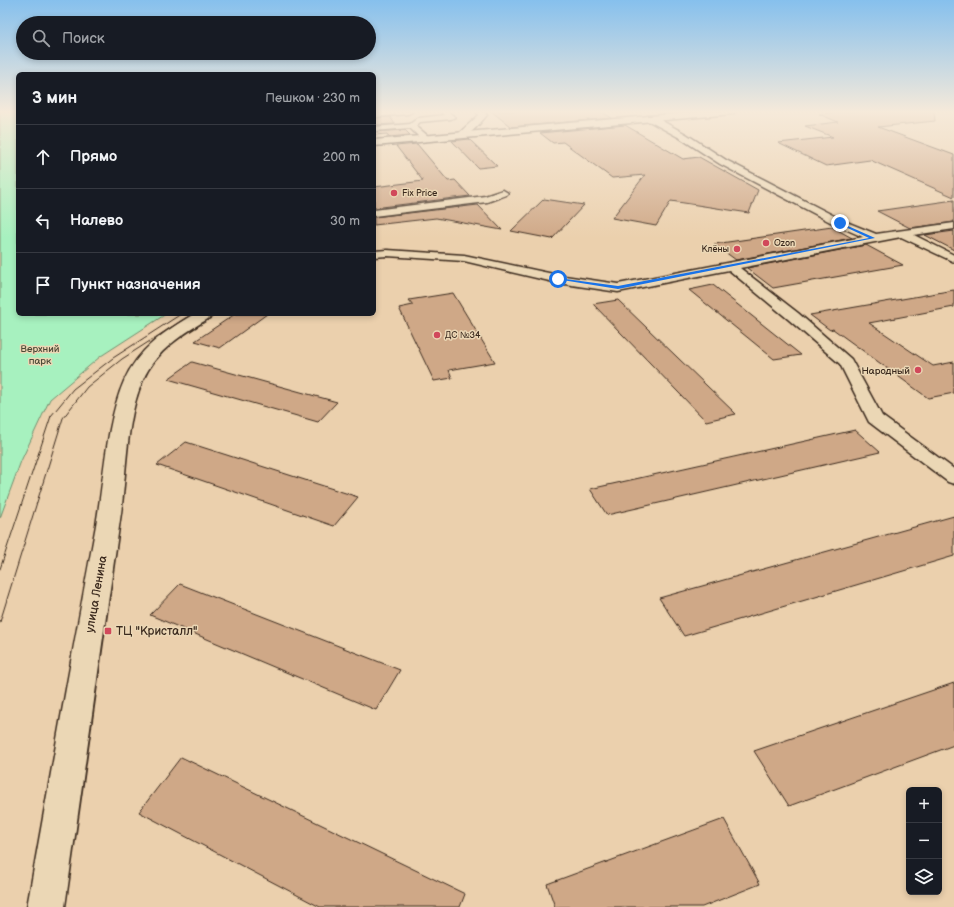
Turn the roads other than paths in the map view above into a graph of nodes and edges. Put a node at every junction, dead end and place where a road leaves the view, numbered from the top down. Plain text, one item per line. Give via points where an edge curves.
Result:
1 (710, 153) edge
2 (503, 193) dead end
3 (376, 213) edge
4 (954, 226) edge
5 (904, 234) junction
6 (873, 238) junction
7 (376, 254) edge
8 (954, 259) edge
9 (731, 266) junction
10 (202, 316) edge
11 (954, 478) edge
12 (46, 907) edge

1 - 6 street
2 - 3 street via 487,199
4 - 5 street
5 - 6 street
5 - 8 street
6 - 9 street
7 - 9 street via 464,258 558,279 618,288
9 - 11 street via 846,362 875,419
10 - 12 street, улица Ленина via 154,349 141,366 126,401

